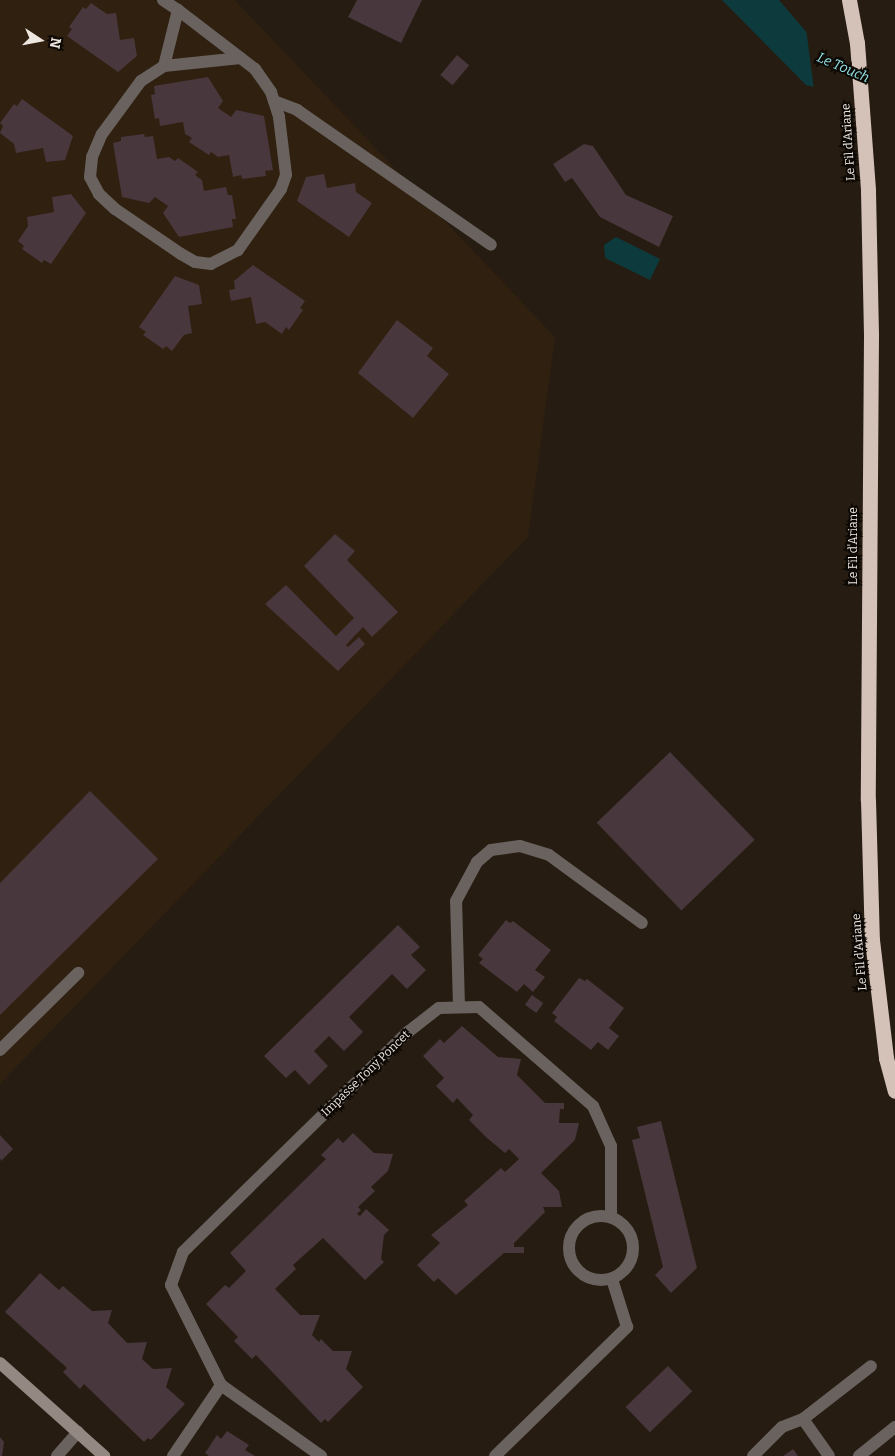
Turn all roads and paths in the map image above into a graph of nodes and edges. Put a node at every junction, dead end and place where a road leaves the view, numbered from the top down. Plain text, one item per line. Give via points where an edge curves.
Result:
1 (163, 0) edge
2 (849, 0) edge
3 (178, 10) junction
4 (241, 58) junction
5 (164, 66) junction
6 (274, 101) junction
7 (491, 245) dead end
8 (642, 923) dead end
9 (78, 973) dead end
10 (458, 1006) junction
11 (0, 1050) edge
12 (895, 1091) edge
13 (611, 1215) junction
14 (612, 1280) junction
15 (0, 1363) edge
16 (871, 1366) dead end
17 (221, 1384) junction
18 (803, 1420) junction
19 (895, 1427) edge
20 (78, 1432) junction
21 (57, 1456) edge
22 (104, 1456) edge
23 (173, 1456) edge
24 (321, 1456) edge
25 (495, 1456) edge
26 (753, 1456) edge
27 (829, 1456) edge
28 (860, 1456) edge

1 - 3 street
2 - 12 highway, Le Fil d'Ariane via 857,44 868,191 871,345 868,800 872,940 886,1058
3 - 4 street
3 - 5 street
4 - 5 street
4 - 6 street via 255,69
5 - 6 street via 141,81 102,134 92,158 90,177 99,194 114,209 195,262 212,264 238,250 281,189 286,175
6 - 7 street via 297,110
8 - 10 street via 549,855 520,846 491,850 477,862 456,901
9 - 11 street
10 - 13 street, Impasse Tony Poncet via 479,1007 593,1106 611,1146
10 - 17 street, Impasse Tony Poncet via 439,1008 408,1032 184,1252 170,1286
13 - 14 street via 630,1231 634,1251 623,1273
13 - 14 street via 589,1216 583,1221 572,1232 568,1253 582,1275 602,1281
14 - 25 street via 627,1327
15 - 20 street
16 - 18 street
17 - 23 street
17 - 24 street, Impasse Tony Poncet
18 - 26 street via 782,1427
18 - 27 street
19 - 28 street
20 - 21 street
20 - 22 street

